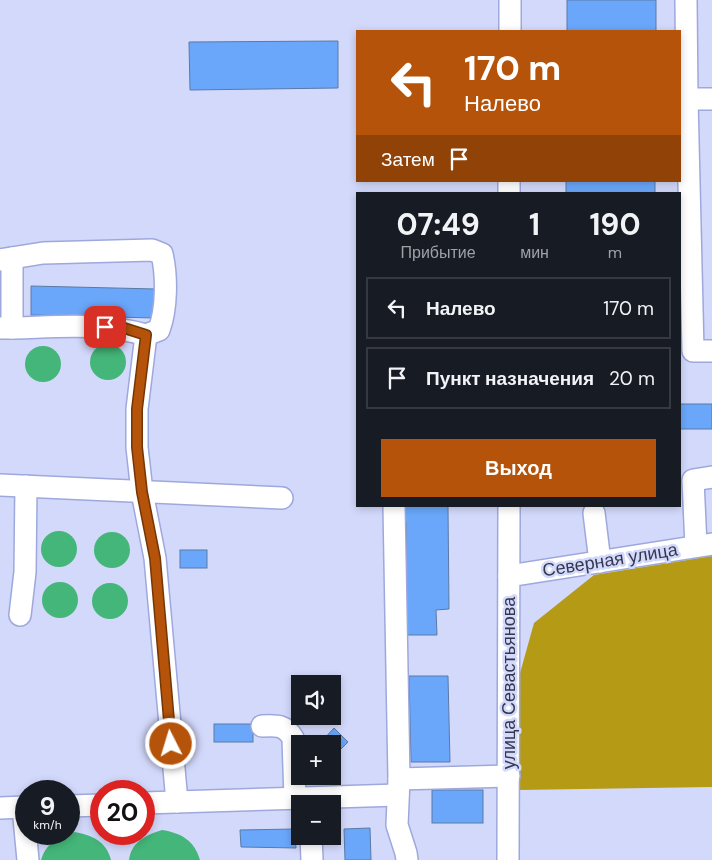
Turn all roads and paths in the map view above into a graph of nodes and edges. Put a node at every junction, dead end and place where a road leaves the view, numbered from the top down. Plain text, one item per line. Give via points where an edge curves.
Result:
1 (510, 0) edge
2 (686, 0) edge
3 (510, 30) edge
4 (687, 99) junction
5 (712, 99) edge
6 (6, 259) edge
7 (6, 328) edge
8 (146, 335) junction
9 (712, 351) edge
10 (712, 477) edge
11 (0, 485) edge
12 (26, 486) junction
13 (142, 492) junction
14 (282, 498) dead end
15 (394, 507) edge
16 (509, 507) edge
17 (594, 514) dead end
18 (704, 545) edge
19 (600, 562) junction
20 (509, 576) junction
21 (20, 615) dead end
22 (262, 726) dead end
23 (509, 776) junction
24 (398, 787) junction
25 (304, 795) edge
26 (341, 795) edge
27 (291, 800) edge
28 (177, 802) junction
29 (155, 803) edge
30 (15, 807) edge
31 (0, 808) edge
32 (27, 845) edge
33 (311, 845) edge
34 (28, 860) edge
35 (312, 860) edge
36 (406, 860) edge
37 (508, 860) edge

1 - 3 street
2 - 4 street
4 - 5 street
4 - 9 street via 693,351
6 - 7 street
6 - 8 street via 43,253 152,250 162,254 165,265 164,317 158,330
7 - 8 street via 105,327 124,328
8 - 13 street via 137,409
10 - 18 street via 693,480
11 - 12 street
12 - 13 street
12 - 21 street via 25,572
13 - 14 street
13 - 28 street via 155,558
15 - 24 street
16 - 20 street, улица Севастьянова
17 - 19 street
18 - 19 street, Северная улица
19 - 20 street, Северная улица
20 - 23 street, улица Севастьянова
22 - 25 street via 277,725 288,730 293,738
23 - 24 street
23 - 37 street, улица Севастьянова
24 - 26 street
24 - 36 street via 397,825
27 - 28 street
28 - 29 street
30 - 31 street
32 - 34 street
33 - 35 street

